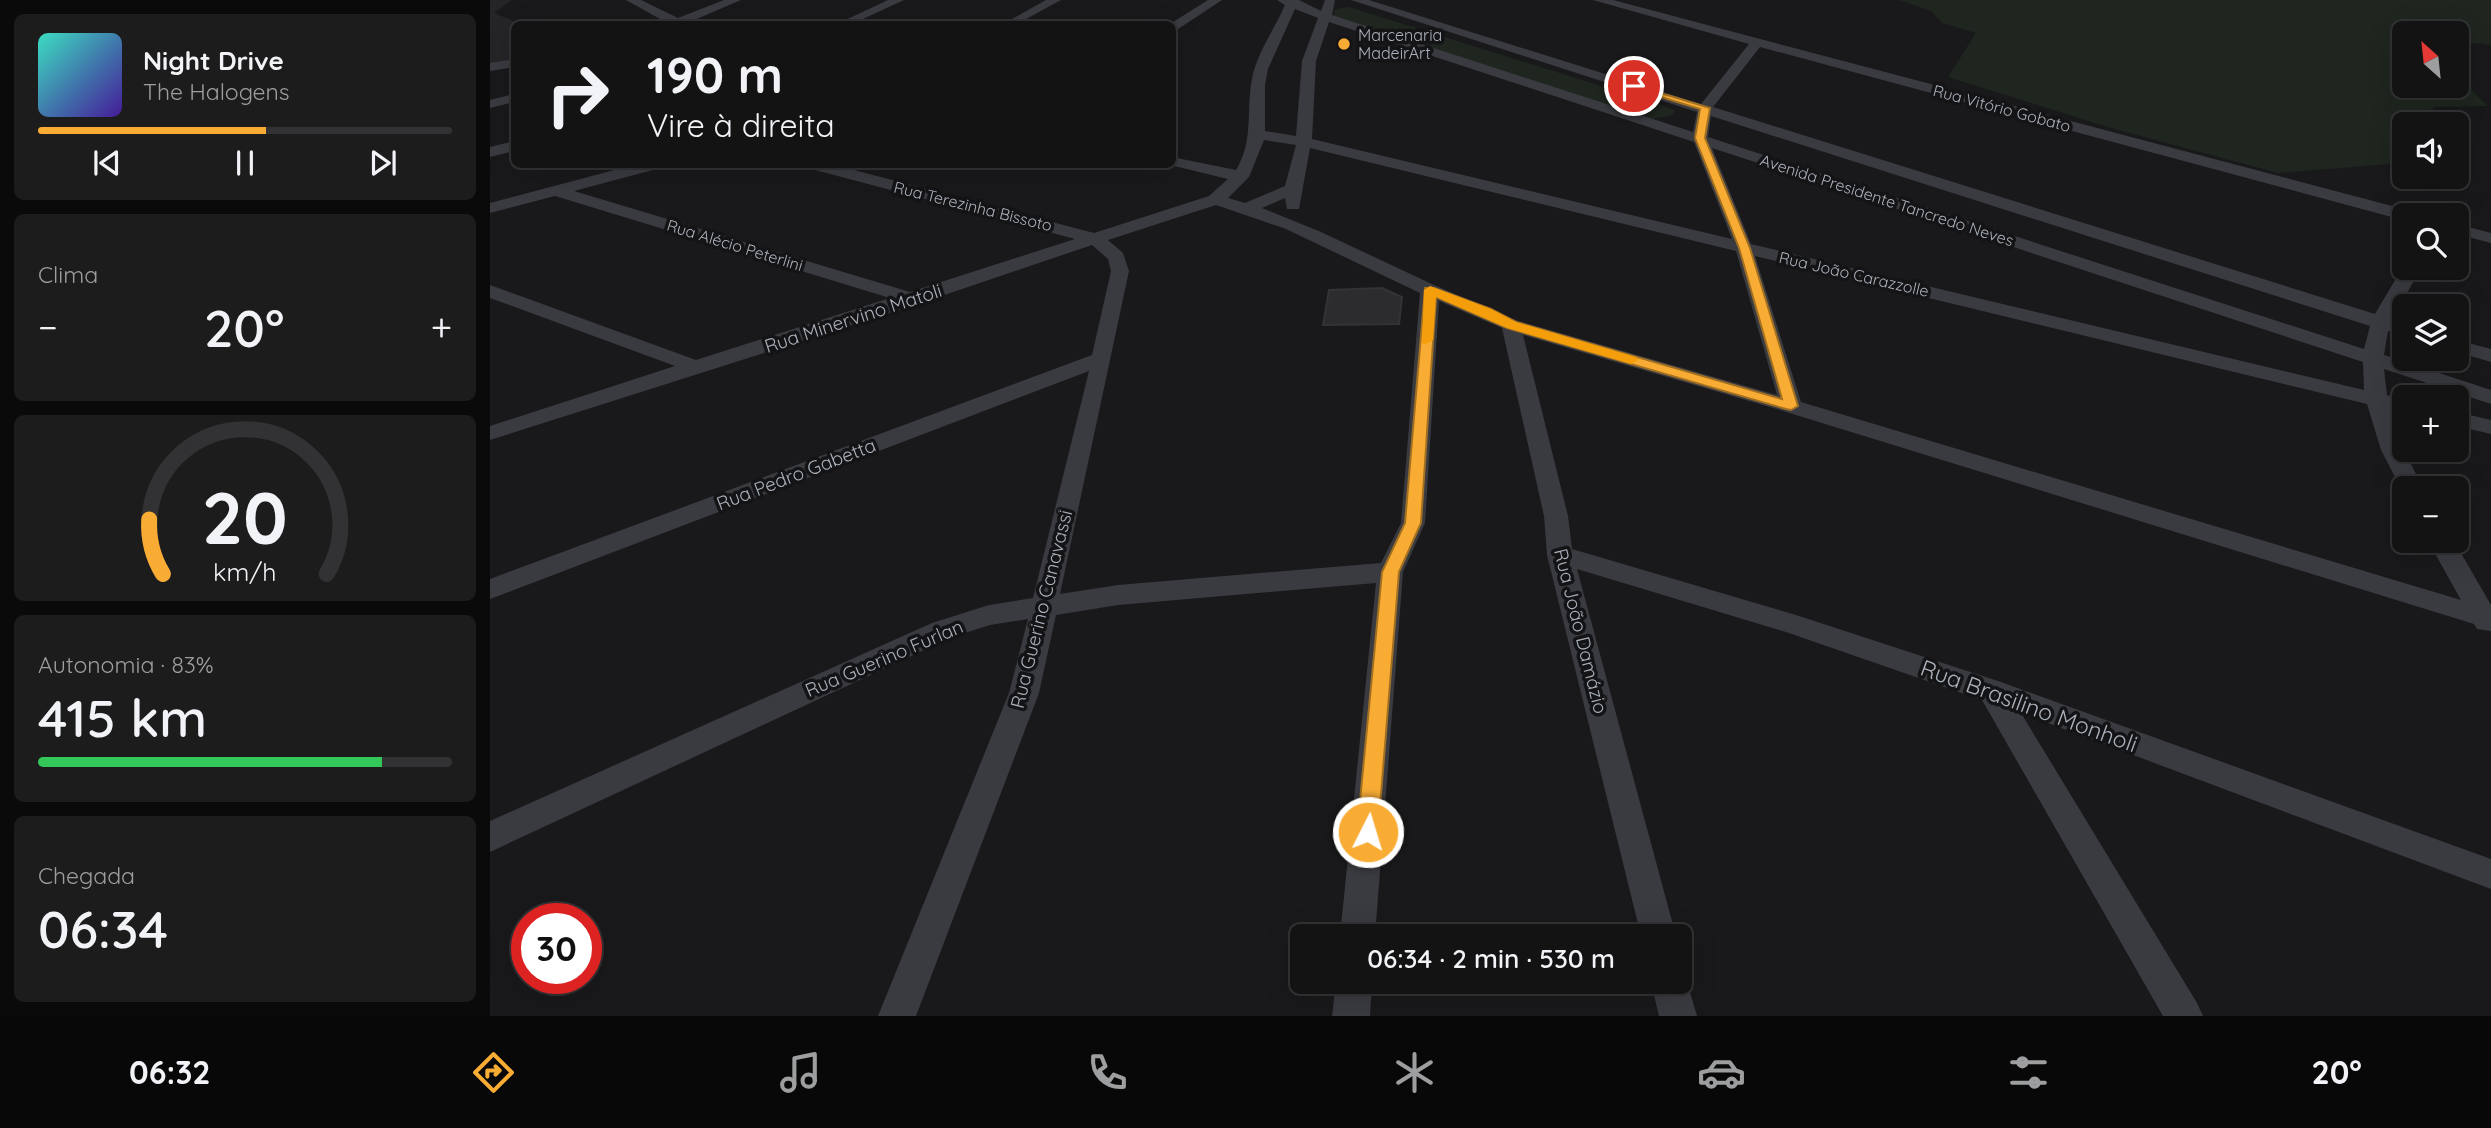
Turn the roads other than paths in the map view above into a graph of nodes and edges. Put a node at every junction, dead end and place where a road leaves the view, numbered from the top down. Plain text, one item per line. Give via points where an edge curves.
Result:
1 (632, 0) edge
2 (735, 0) edge
3 (898, 0) edge
4 (1055, 0) edge
5 (1216, 0) edge
6 (1357, 0) edge
7 (1599, 0) edge
8 (1290, 1) edge
9 (1327, 8) edge
10 (670, 21) edge
11 (683, 21) edge
12 (851, 21) edge
13 (1015, 21) edge
14 (1176, 26) edge
15 (1756, 44) junction
16 (511, 64) edge
17 (490, 67) edge
18 (511, 99) edge
19 (490, 104) edge
20 (1705, 108) junction
21 (1257, 134) junction
22 (1700, 138) junction
23 (1304, 142) junction
24 (511, 147) edge
25 (490, 152) edge
26 (1347, 153) junction
27 (1176, 163) edge
28 (643, 168) edge
29 (825, 168) edge
30 (1298, 168) junction
31 (1241, 177) junction
32 (1293, 188) junction
33 (556, 191) junction
34 (1214, 200) junction
35 (490, 208) edge
36 (1246, 208) junction
37 (2392, 212) edge
38 (1293, 223) junction
39 (2469, 232) edge
40 (2491, 238) edge
41 (1095, 239) junction
42 (1744, 248) junction
43 (2405, 280) edge
44 (1430, 290) junction
45 (490, 291) edge
46 (914, 299) junction
47 (2381, 323) junction
48 (1511, 325) junction
49 (2392, 326) edge
50 (2469, 350) edge
51 (2491, 356) edge
52 (2371, 358) junction
53 (1102, 359) junction
54 (696, 367) junction
55 (2491, 397) edge
56 (2379, 400) junction
57 (2392, 403) edge
58 (1791, 406) junction
59 (2469, 422) edge
60 (2491, 427) edge
61 (490, 433) edge
62 (2406, 476) edge
63 (2448, 553) edge
64 (1560, 555) junction
65 (1390, 572) junction
66 (490, 589) edge
67 (1045, 605) junction
68 (2488, 622) edge
69 (1991, 690) junction
70 (490, 837) edge
71 (2491, 874) edge
72 (1359, 924) edge
73 (1655, 924) edge
74 (1353, 994) edge
75 (1672, 994) edge
76 (897, 1016) edge
77 (1351, 1016) edge
78 (1678, 1016) edge
79 (2184, 1016) edge

1 - 10 street
2 - 11 street
3 - 12 street
4 - 13 street
5 - 14 street
6 - 20 street, Avenida Presidente Tancredo Neves
7 - 15 street, Rua Vitório Gobato
8 - 9 street, Avenida Presidente Tancredo Neves
8 - 21 street via 1261,69
9 - 22 street, Avenida Presidente Tancredo Neves
9 - 23 street via 1309,61
15 - 20 street
15 - 37 street, Rua Vitório Gobato
16 - 17 street
18 - 19 street
20 - 22 street
20 - 47 street, Avenida Presidente Tancredo Neves
21 - 23 street, Rua João Carazzolle
21 - 31 street
22 - 42 street
22 - 52 street, Avenida Presidente Tancredo Neves
23 - 26 street, Rua João Carazzolle
23 - 30 street
24 - 25 street
26 - 30 street
26 - 42 street, Rua João Carazzolle
27 - 31 street
28 - 33 street
29 - 41 street, Rua Terezinha Bissoto
30 - 32 street
31 - 34 street
32 - 36 street
32 - 38 street
33 - 35 street
33 - 46 street, Rua Alécio Peterlini
34 - 36 street
34 - 41 street, Rua Minervino Matoli
36 - 38 street
38 - 44 street
39 - 40 street
41 - 46 street, Rua Minervino Matoli
41 - 53 street, Rua Guerino Canavassi via 1117,257 1120,271
42 - 56 street, Rua João Carazzolle
42 - 58 street
43 - 47 street
44 - 48 street
44 - 65 street via 1413,523
45 - 54 street
46 - 54 street, Rua Minervino Matoli
47 - 49 street, Avenida Presidente Tancredo Neves
47 - 52 street
48 - 58 street
48 - 64 street, Rua João Damázio via 1556,516
50 - 51 street
52 - 55 street, Avenida Presidente Tancredo Neves
52 - 56 street
53 - 66 street, Rua Pedro Gabetta
53 - 67 street, Rua Guerino Canavassi
54 - 61 street, Rua Minervino Matoli
56 - 57 street, Rua João Carazzolle
56 - 62 street via 2382,421
58 - 68 street
59 - 60 street
63 - 68 street
64 - 69 street, Rua Brasilino Monholi via 1664,583
64 - 73 street, Rua João Damázio
65 - 67 street, Rua Guerino Furlan
65 - 72 street
67 - 70 street, Rua Guerino Furlan via 942,629
67 - 76 street, Rua Guerino Canavassi via 1024,693
69 - 71 street, Rua Brasilino Monholi
69 - 79 street
74 - 77 street
75 - 78 street

